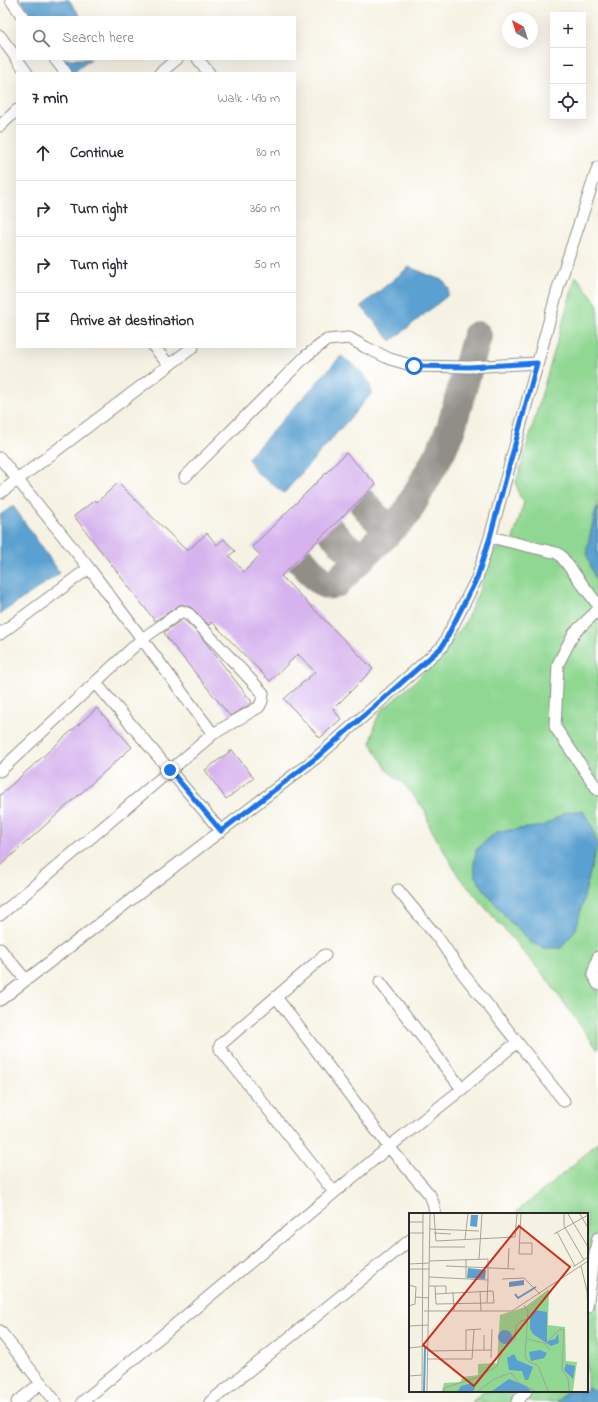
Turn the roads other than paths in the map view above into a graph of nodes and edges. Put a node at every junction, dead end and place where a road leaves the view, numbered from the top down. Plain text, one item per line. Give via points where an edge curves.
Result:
1 (11, 0) edge
2 (22, 16) edge
3 (0, 36) edge
4 (16, 58) edge
5 (18, 60) edge
6 (56, 60) edge
7 (176, 60) edge
8 (199, 60) edge
9 (27, 72) edge
10 (65, 72) edge
11 (161, 72) edge
12 (208, 72) edge
13 (16, 111) edge
14 (0, 126) edge
15 (598, 167) edge
16 (155, 348) edge
17 (192, 348) edge
18 (537, 363) junction
19 (169, 365) junction
20 (0, 458) edge
21 (185, 477) dead end
22 (18, 480) junction
23 (0, 493) edge
24 (490, 537) junction
25 (89, 568) junction
26 (598, 605) edge
27 (598, 610) edge
28 (0, 634) edge
29 (142, 640) junction
30 (95, 682) junction
31 (213, 734) junction
32 (170, 770) junction
33 (0, 771) edge
34 (598, 790) edge
35 (221, 831) junction
36 (398, 890) dead end
37 (0, 915) edge
38 (0, 949) edge
39 (325, 955) dead end
40 (598, 957) edge
41 (26, 980) junction
42 (380, 982) dead end
43 (598, 984) edge
44 (276, 997) junction
45 (0, 1000) edge
46 (517, 1042) junction
47 (462, 1089) junction
48 (564, 1101) dead end
49 (389, 1147) junction
50 (334, 1192) junction
51 (434, 1213) edge
52 (598, 1238) edge
53 (409, 1241) edge
54 (588, 1300) edge
55 (0, 1331) edge
56 (41, 1383) junction
57 (525, 1392) edge
58 (17, 1402) edge
59 (56, 1402) edge
60 (82, 1402) edge
61 (210, 1402) edge
62 (517, 1402) edge

1 - 2 street
3 - 4 street
5 - 9 street
6 - 10 street
7 - 11 street
8 - 12 street
13 - 14 street
15 - 18 street via 559,285
16 - 19 street
17 - 19 street
18 - 21 street via 469,367 414,366 390,359 349,338 327,340 306,356
18 - 24 street
19 - 22 street
20 - 22 street
22 - 23 street
22 - 25 street
24 - 26 street via 557,553
24 - 35 street via 477,578 442,647 316,758
25 - 28 street
25 - 29 street
27 - 34 street via 574,633 558,664 555,727
29 - 30 street
29 - 31 street
29 - 31 street via 182,611 186,612 262,693 259,707
30 - 32 street
30 - 33 street
31 - 32 street
32 - 35 street
32 - 37 street
35 - 41 street
36 - 46 street
38 - 41 street
39 - 44 street
40 - 43 street via 593,974
41 - 45 street
42 - 47 street
44 - 49 street
44 - 50 street via 220,1045 220,1048
46 - 47 street
46 - 48 street
47 - 49 street
49 - 50 street
49 - 51 street via 430,1195
50 - 60 street
52 - 54 street
53 - 61 street
55 - 56 street
56 - 58 street
56 - 59 street
57 - 62 street

